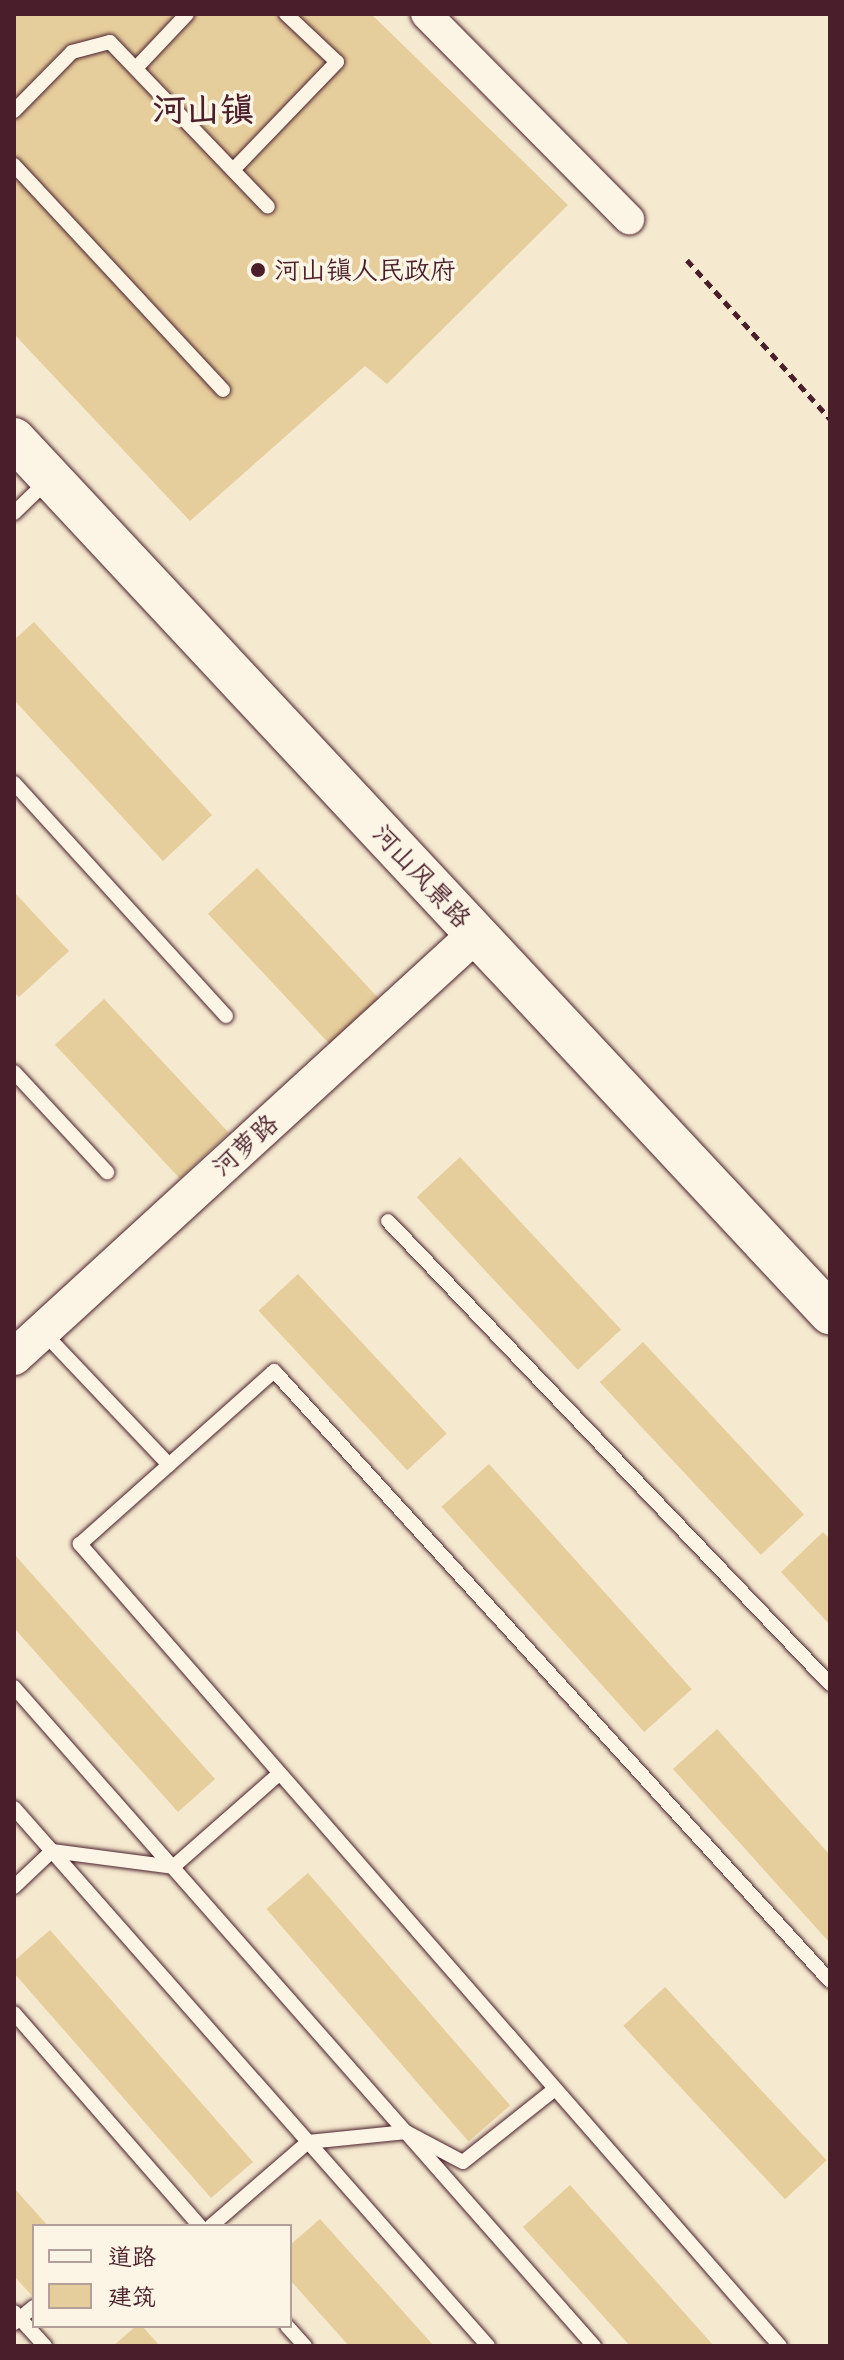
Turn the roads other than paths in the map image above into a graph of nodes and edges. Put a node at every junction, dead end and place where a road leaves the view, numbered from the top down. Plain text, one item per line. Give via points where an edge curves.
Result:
1 (187, 14) edge
2 (426, 14) edge
3 (294, 17) edge
4 (136, 68) junction
5 (14, 111) edge
6 (14, 165) edge
7 (233, 170) junction
8 (268, 207) dead end
9 (629, 219) dead end
10 (223, 390) dead end
11 (14, 439) edge
12 (50, 478) junction
13 (14, 513) edge
14 (14, 783) edge
15 (476, 934) junction
16 (226, 1016) dead end
17 (14, 1072) edge
18 (107, 1172) dead end
19 (388, 1221) dead end
20 (830, 1313) edge
21 (42, 1331) junction
22 (14, 1357) edge
23 (169, 1465) junction
24 (830, 1684) edge
25 (14, 1687) edge
26 (280, 1773) junction
27 (14, 1808) edge
28 (52, 1851) junction
29 (173, 1867) junction
30 (14, 1887) edge
31 (830, 1981) edge
32 (14, 2013) edge
33 (555, 2089) junction
34 (406, 2132) junction
35 (308, 2142) junction
36 (198, 2224) edge
37 (213, 2224) edge
38 (16, 2318) edge
39 (289, 2328) edge
40 (45, 2346) edge
41 (305, 2346) edge
42 (488, 2346) edge
43 (594, 2346) edge
44 (780, 2346) edge

1 - 4 lane
2 - 9 street
3 - 7 lane via 337,62
4 - 5 lane via 110,42 72,52
4 - 7 lane
6 - 10 lane
7 - 8 lane
11 - 12 main road, 河山风景路
12 - 13 lane
12 - 15 main road, 河山风景路
14 - 16 lane
15 - 20 main road, 河山风景路
15 - 21 street, 河萝路
17 - 18 lane
19 - 24 lane
21 - 22 street, 河萝路
21 - 23 lane
23 - 26 lane via 80,1544
23 - 31 lane via 274,1371
25 - 29 lane
26 - 29 lane
26 - 33 lane
27 - 28 lane
28 - 29 lane
28 - 30 lane
28 - 35 lane
29 - 34 lane
32 - 36 lane
33 - 34 lane via 463,2162
33 - 44 lane
34 - 35 lane
34 - 43 lane
35 - 37 lane
35 - 42 lane
38 - 40 lane
39 - 41 lane

